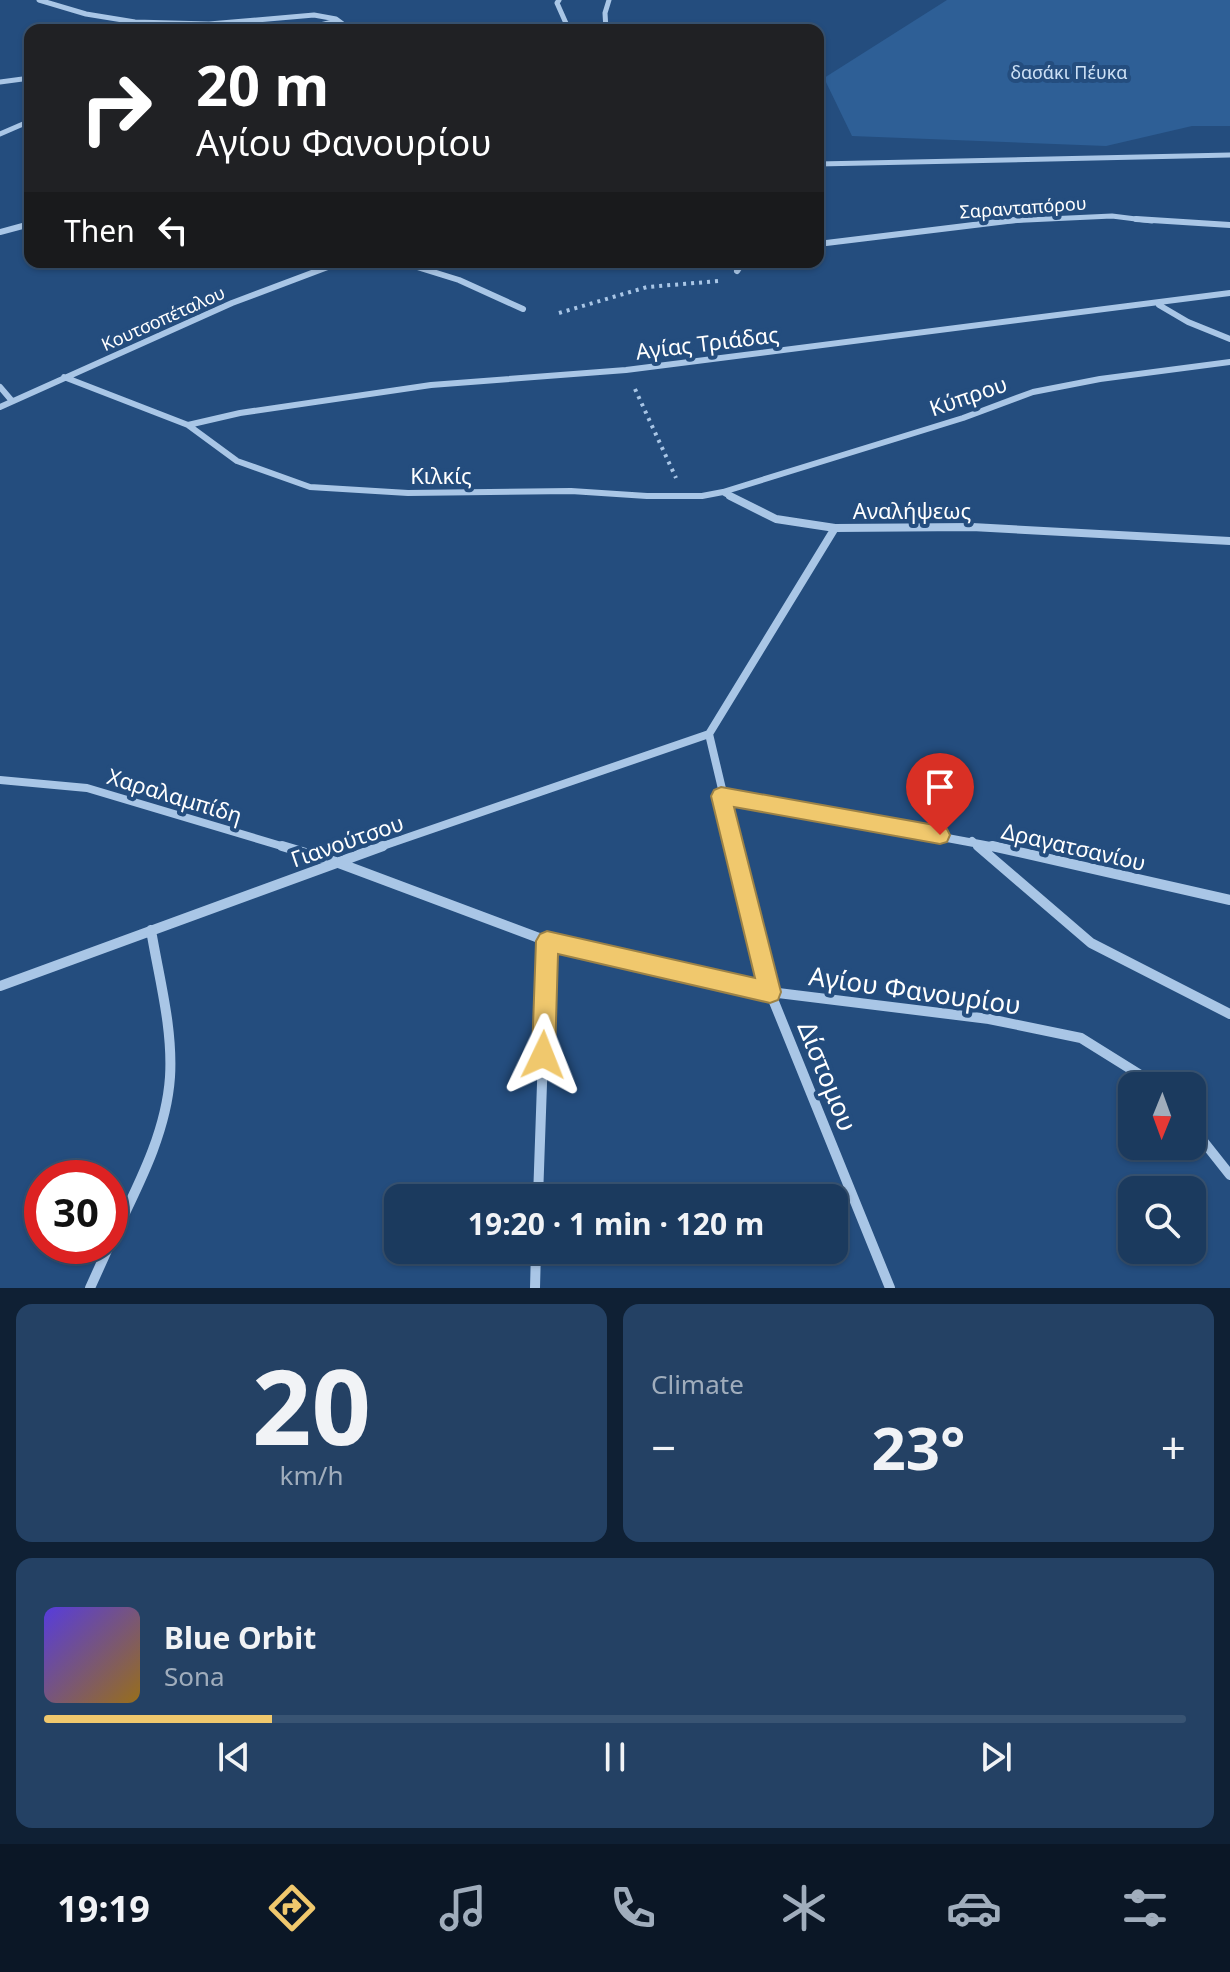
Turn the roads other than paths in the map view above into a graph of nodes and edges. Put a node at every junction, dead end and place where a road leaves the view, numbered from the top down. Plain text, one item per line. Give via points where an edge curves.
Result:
1 (39, 0) edge
2 (559, 0) edge
3 (609, 0) edge
4 (341, 20) junction
5 (324, 24) edge
6 (345, 24) edge
7 (566, 24) edge
8 (606, 24) edge
9 (24, 79) edge
10 (0, 82) edge
11 (24, 124) edge
12 (0, 134) edge
13 (1230, 155) edge
14 (824, 164) edge
15 (1230, 225) edge
16 (24, 226) edge
17 (0, 232) edge
18 (824, 243) edge
19 (325, 268) edge
20 (420, 268) edge
21 (739, 268) edge
22 (737, 271) road end
23 (1230, 293) edge
24 (1158, 304) junction
25 (523, 309) dead end
26 (1230, 339) edge
27 (1230, 362) edge
28 (64, 377) junction
29 (0, 387) edge
30 (12, 401) junction
31 (0, 407) edge
32 (188, 425) junction
33 (723, 492) junction
34 (835, 528) junction
35 (1230, 541) edge
36 (709, 734) junction
37 (0, 780) edge
38 (721, 796) junction
39 (971, 841) junction
40 (336, 862) junction
41 (1230, 900) edge
42 (151, 930) junction
43 (547, 941) junction
44 (0, 986) edge
45 (770, 992) junction
46 (1230, 1014) edge
47 (1136, 1072) edge
48 (1206, 1145) edge
49 (1230, 1175) edge
50 (538, 1184) edge
51 (128, 1205) edge
52 (101, 1264) edge
53 (536, 1264) edge
54 (90, 1288) edge
55 (535, 1288) edge
56 (890, 1288) edge

1 - 4 street via 114,19 164,24 315,16
2 - 7 street
3 - 8 street
4 - 5 street
4 - 6 street
9 - 10 street
11 - 12 street
13 - 14 street
15 - 18 street, Σαρανταπόρου via 1112,216 1038,217
16 - 17 street
19 - 28 street, Κουτσοπέταλου
20 - 25 street
21 - 22 street
23 - 24 street, Αγίας Τριάδας
24 - 26 street
24 - 32 street, Αγίας Τριάδας via 626,370 431,385
27 - 33 street, Κύπρου via 1033,392
28 - 30 street, Κουτσοπέταλου
28 - 32 street, Κιλκίς
29 - 30 street
30 - 31 street, Κουτσοπέταλου
32 - 33 street, Κιλκίς via 237,461 310,487 682,497
33 - 34 street via 792,526
34 - 35 street, Αναλήψεως via 972,527
34 - 36 street, Αναλήψεως
36 - 38 street, Δίστομου
36 - 40 street, Γιανούτσου
37 - 40 street, Χαραλαμπίδη via 87,788
38 - 39 street, Δραγατσανίου
38 - 45 street, Δίστομου
39 - 41 street, Δραγατσανίου
39 - 46 street via 1091,943
40 - 42 street, Γιανούτσου
40 - 43 street, Αγίου Φανουρίου
42 - 44 street, Γιανούτσου
42 - 51 street via 170,1054 164,1114
43 - 45 street, Αγίου Φανουρίου
43 - 50 street
45 - 47 street, Αγίου Φανουρίου via 989,1019 1081,1038
45 - 56 street, Δίστομου
48 - 49 street
52 - 54 street
53 - 55 street

